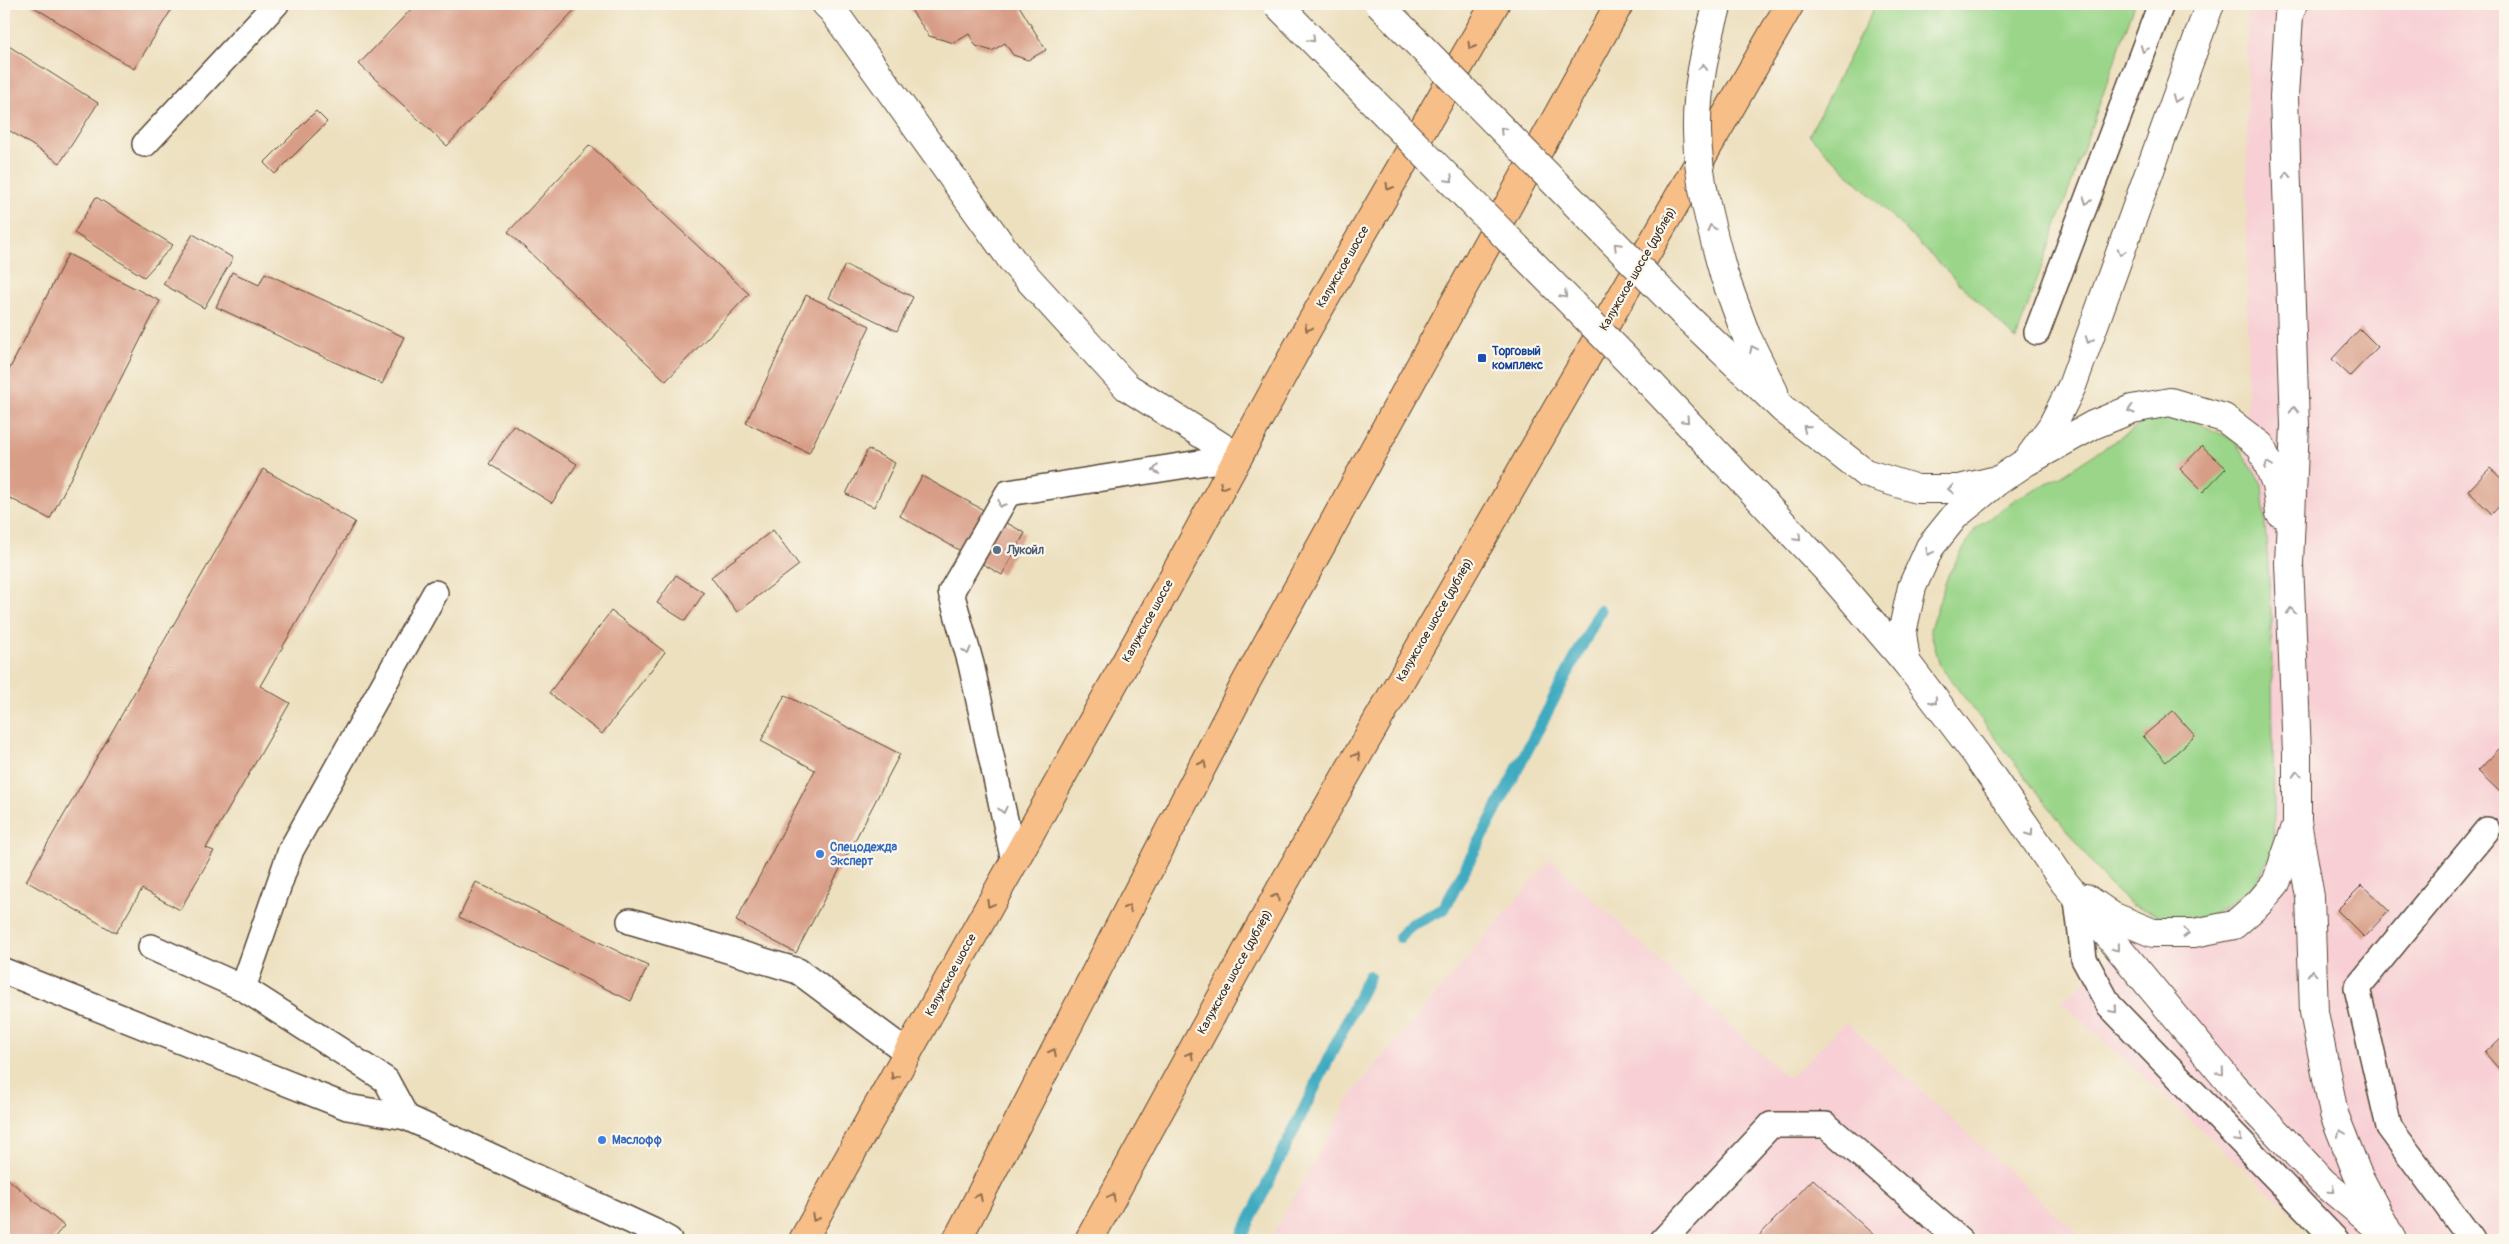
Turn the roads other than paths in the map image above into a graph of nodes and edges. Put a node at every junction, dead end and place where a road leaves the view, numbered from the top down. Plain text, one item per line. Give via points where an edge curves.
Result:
1 (276, 4) edge
2 (826, 4) edge
3 (1278, 4) edge
4 (1379, 4) edge
5 (1495, 4) edge
6 (1619, 4) edge
7 (1718, 4) edge
8 (1790, 4) edge
9 (2161, 4) edge
10 (2210, 4) edge
11 (2292, 4) edge
12 (145, 144) dead end
13 (2037, 332) dead end
14 (1782, 409) junction
15 (1238, 457) junction
16 (2026, 462) junction
17 (1999, 480) junction
18 (2289, 564) junction
19 (435, 593) dead end
20 (1906, 662) junction
21 (2297, 822) junction
22 (2487, 830) dead end
23 (1014, 861) junction
24 (2071, 891) junction
25 (630, 921) dead end
26 (151, 947) dead end
27 (9, 980) edge
28 (243, 988) junction
29 (908, 1053) junction
30 (406, 1118) junction
31 (669, 1240) edge
32 (803, 1240) edge
33 (957, 1240) edge
34 (1089, 1240) edge
35 (1663, 1240) edge
36 (1960, 1240) edge
37 (2336, 1240) edge
38 (2392, 1240) edge
39 (2472, 1240) edge

1 - 12 lane
2 - 15 street via 1014,263 1040,292 1127,387
3 -> 20 street, bridge via 1652,385 1828,571
14 -> 4 street, bridge
5 -> 15 highway, Калужское шоссе
33 -> 6 highway via 1246,682
14 -> 7 street, bridge via 1746,335 1724,275 1704,200 1696,132 1704,55
34 -> 8 highway, Калужское шоссе (дублёр) via 1280,890
9 -> 13 lane
10 -> 16 street via 2072,386 2052,426
18 -> 11 street via 2295,425 2284,97
17 -> 14 street via 1959,489 1917,489 1865,473
15 -> 23 highway, Калужское шоссе
15 -> 23 lane via 1008,493 951,592
16 - 17 street
18 -> 16 street via 2276,484 2261,446 2224,418 2170,402 2132,409 2092,425
17 -> 20 street via 1955,516 1930,548 1912,587 1902,633
21 -> 18 street
19 - 28 lane via 291,850
20 -> 24 street via 1976,754
24 -> 21 street via 2112,916 2153,933 2194,934 2234,925 2276,883
38 -> 21 street via 2357,1173 2334,1114 2314,1012 2310,897
22 - 39 lane via 2357,988 2388,1127
23 -> 29 highway, Калужское шоссе
24 -> 37 lane via 2084,959 2109,1005
24 -> 38 street via 2232,1085 2323,1182
25 - 29 lane via 798,971
26 - 28 lane
27 - 30 lane via 347,1107
28 - 30 lane via 386,1080
29 -> 32 highway, Калужское шоссе
30 - 31 lane
35 - 36 lane via 1771,1125 1826,1125

